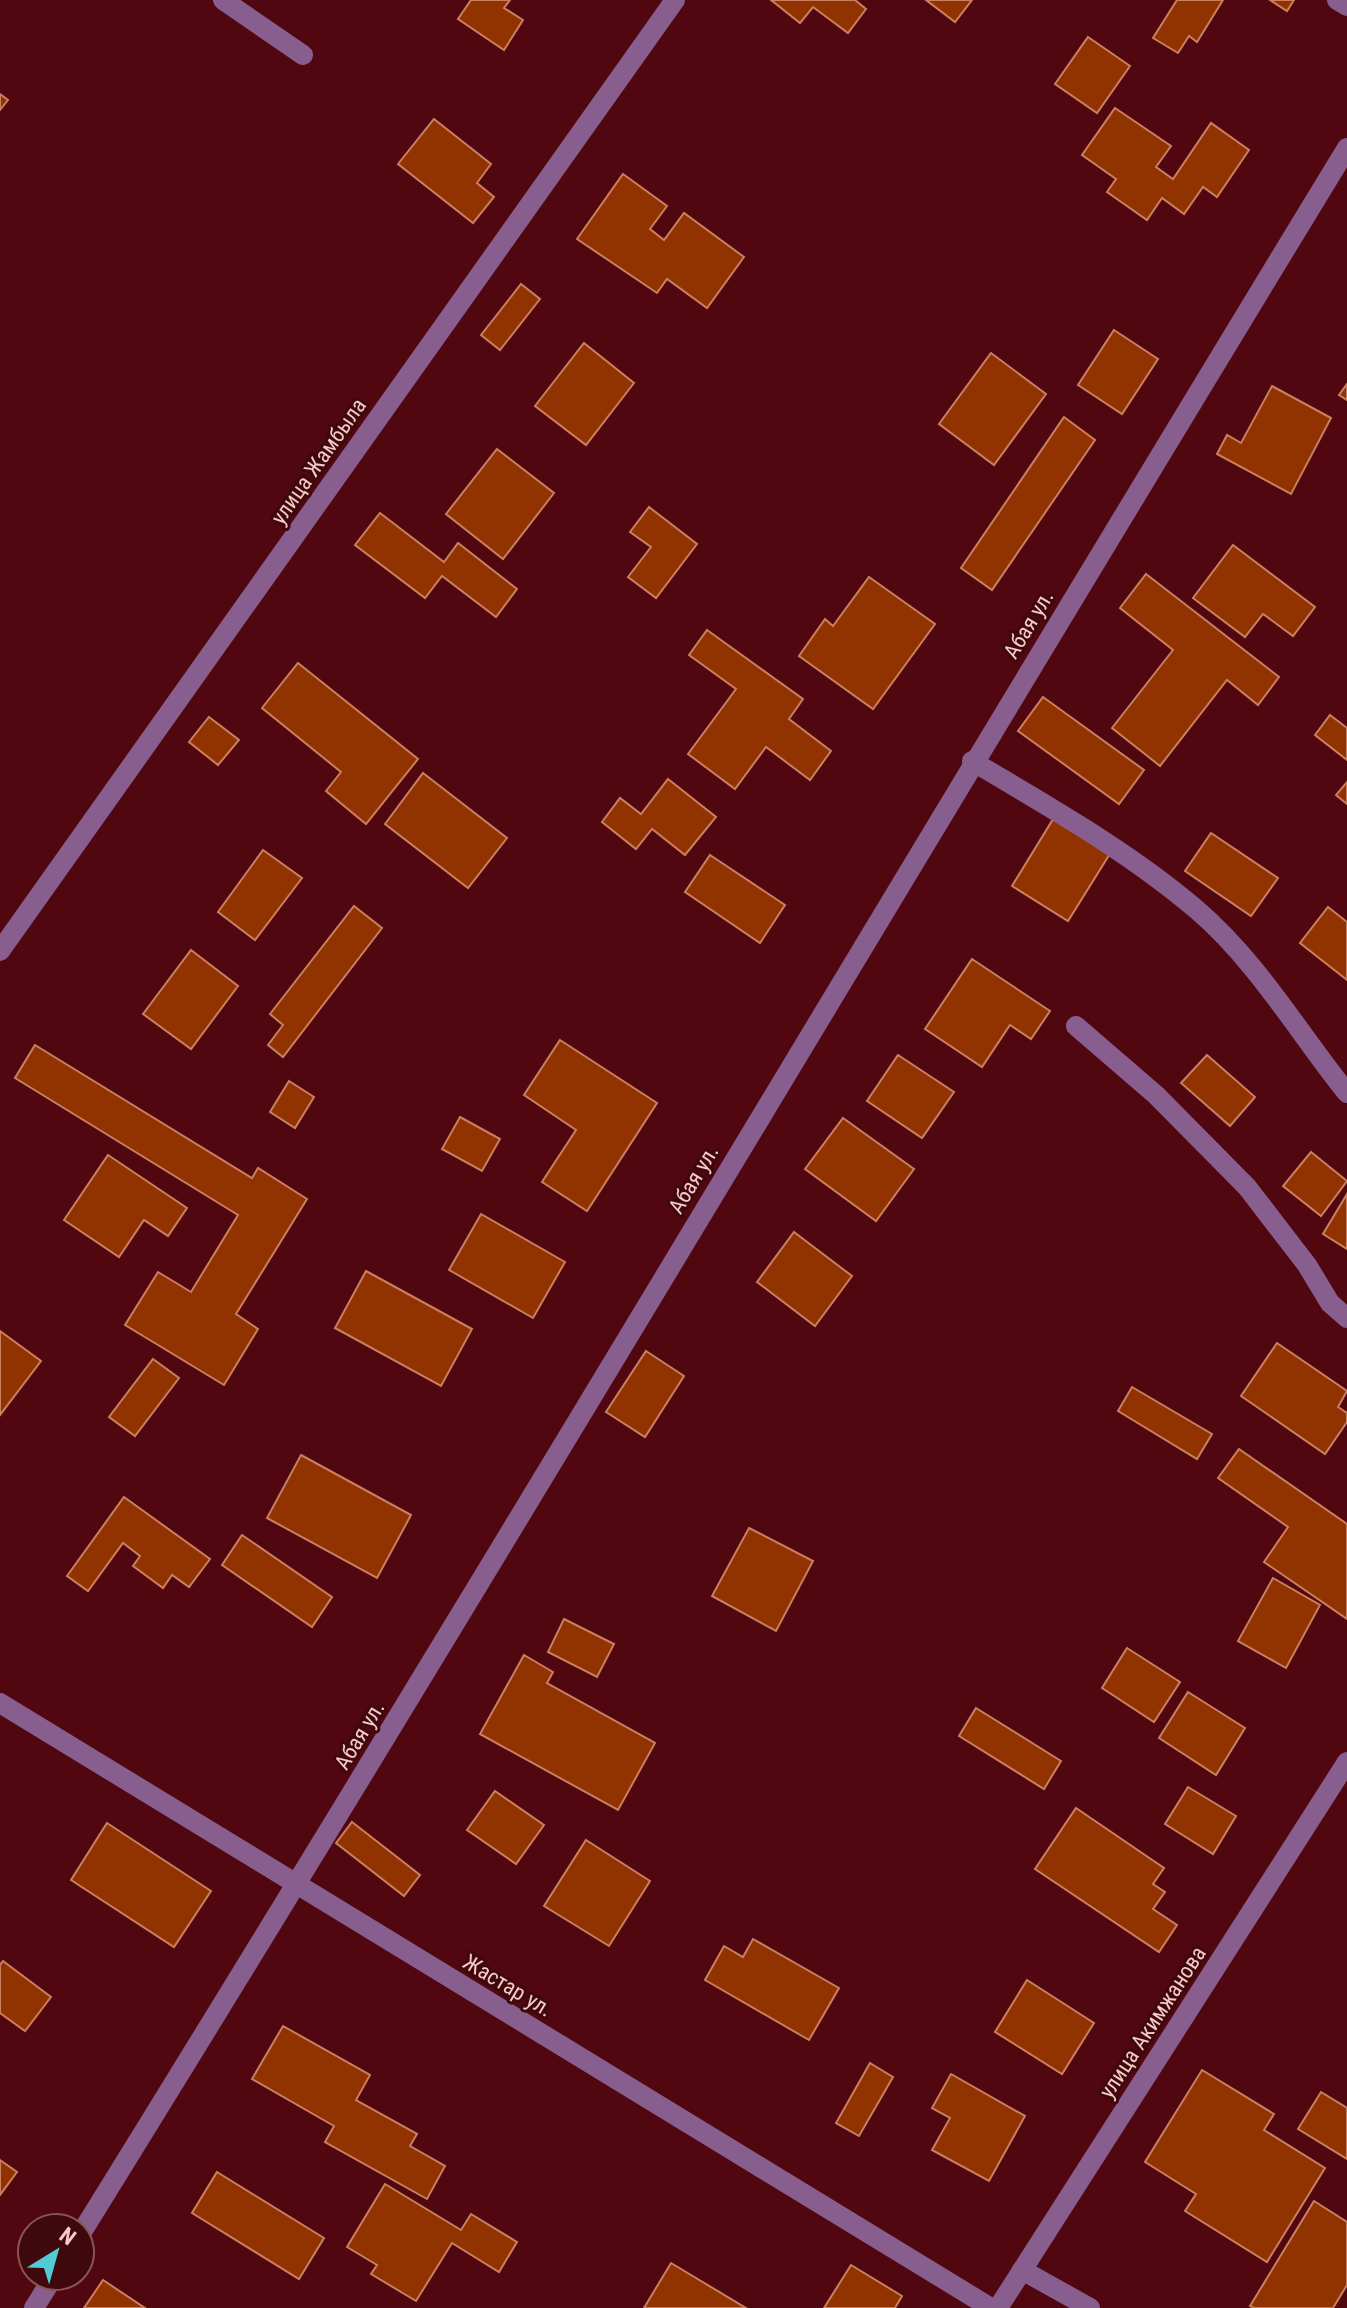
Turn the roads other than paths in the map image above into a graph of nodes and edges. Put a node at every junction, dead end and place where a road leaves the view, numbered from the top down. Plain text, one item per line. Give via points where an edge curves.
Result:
1 (223, 0) edge
2 (675, 0) edge
3 (1337, 0) edge
4 (1347, 6) edge
5 (303, 55) dead end
6 (1347, 148) edge
7 (972, 761) junction
8 (0, 951) edge
9 (1076, 1026) dead end
10 (1347, 1093) edge
11 (1347, 1318) edge
12 (0, 1703) edge
13 (1347, 1762) edge
14 (297, 1885) junction
15 (94, 2212) edge
16 (1022, 2270) junction
17 (991, 2308) edge
18 (998, 2308) edge
19 (1090, 2308) edge

1 - 5 street
2 - 8 street, улица Жамбыла
3 - 4 street
6 - 7 street, Абая ул.
7 - 10 street via 1101,837 1198,910 1267,985
7 - 14 street, Абая ул.
9 - 11 street via 1156,1095 1247,1187 1330,1303
12 - 14 street, Жастар ул.
13 - 16 street, улица Акимжанова
14 - 15 street, Абая ул.
14 - 17 street, Жастар ул.
16 - 18 street, улица Акимжанова
16 - 19 street

